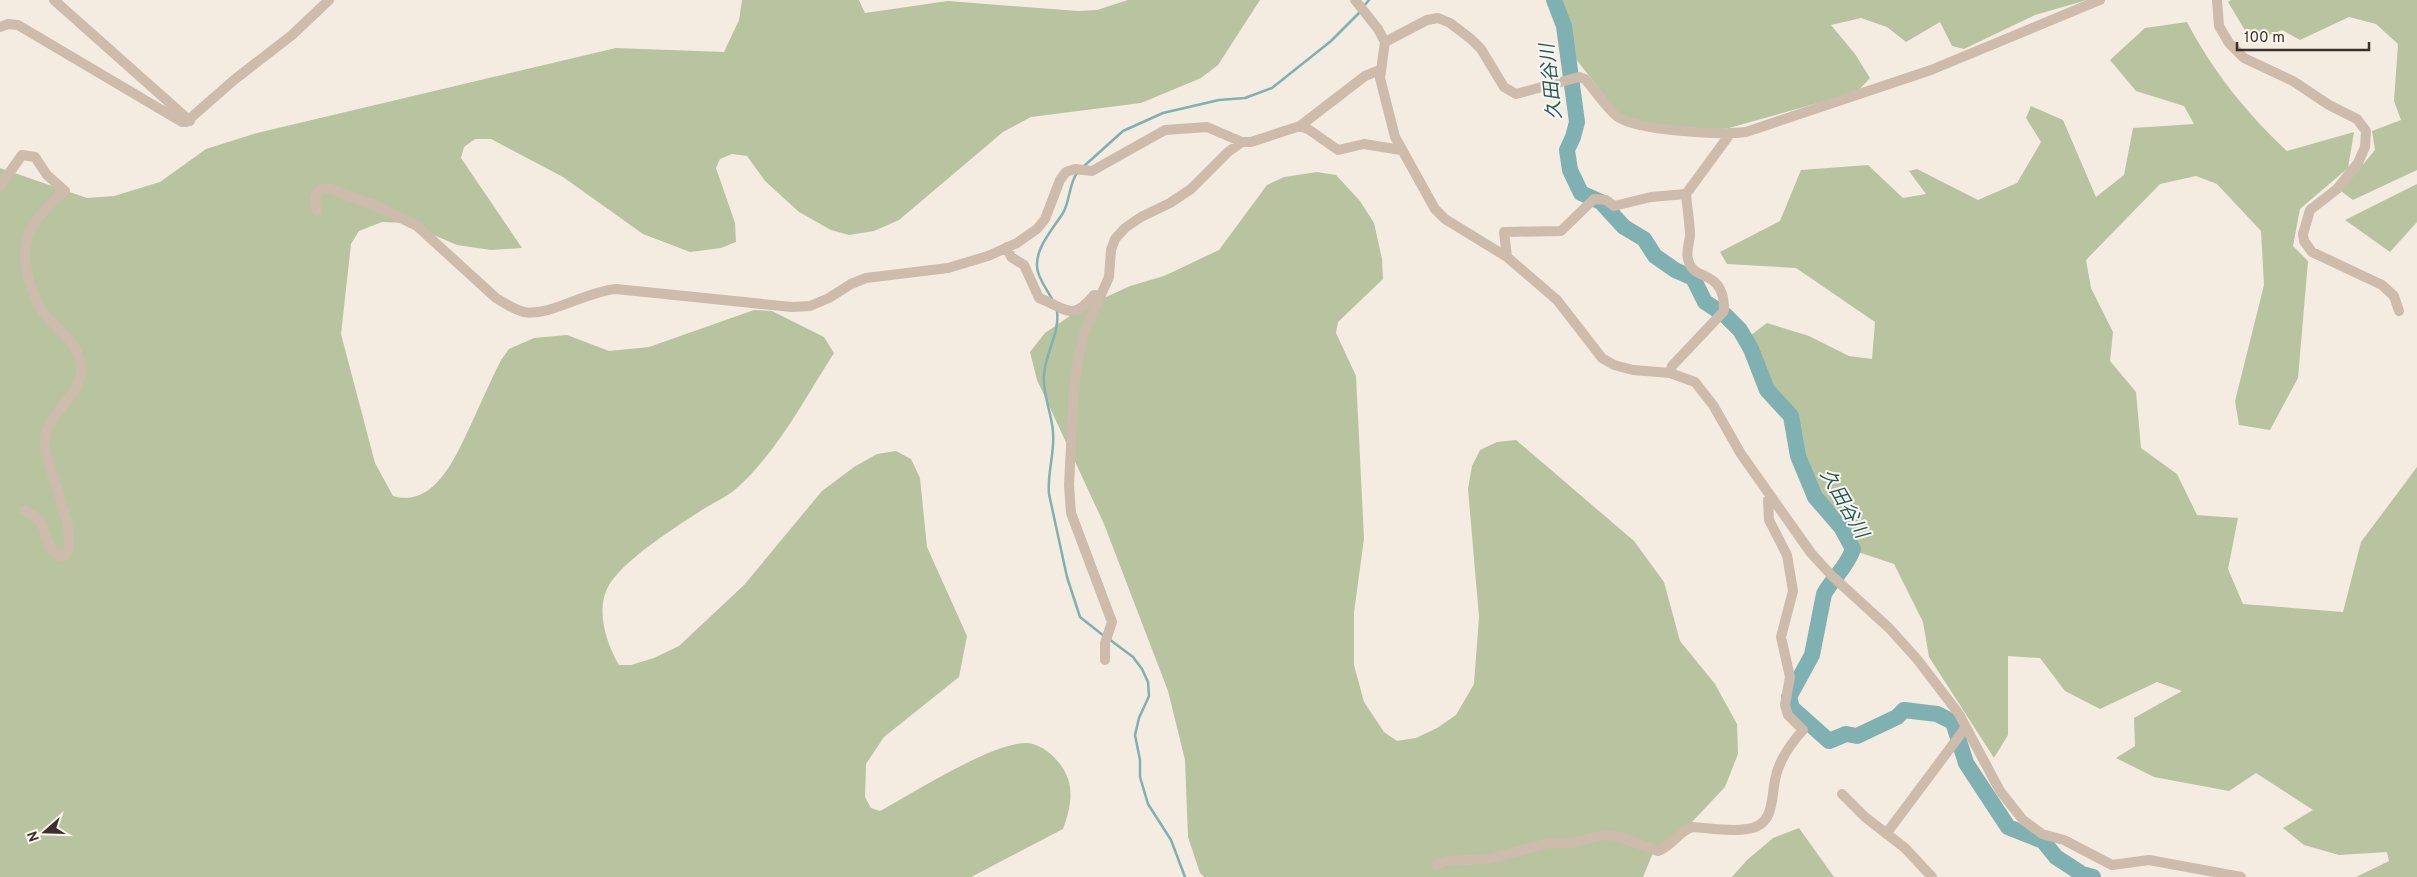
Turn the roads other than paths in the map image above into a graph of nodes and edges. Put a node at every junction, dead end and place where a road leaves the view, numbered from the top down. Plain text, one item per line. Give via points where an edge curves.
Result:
1 (54, 0) edge
2 (329, 0) edge
3 (2100, 0) edge
4 (2217, 0) edge
5 (1360, 3) edge
6 (0, 27) edge
7 (1385, 42) junction
8 (1380, 70) junction
9 (190, 121) junction
10 (1300, 126) junction
11 (1730, 134) junction
12 (1242, 142) junction
13 (1401, 150) junction
14 (0, 186) edge
15 (1686, 194) junction
16 (317, 211) dead end
17 (1008, 247) junction
18 (1507, 257) junction
19 (1100, 296) junction
20 (2399, 312) dead end
21 (1670, 373) junction
22 (1771, 496) junction
23 (24, 510) dead end
24 (1104, 660) dead end
25 (1964, 730) junction
26 (1842, 794) dead end
27 (1886, 834) junction
28 (1436, 865) dead end
29 (1932, 877) edge
30 (2241, 877) edge

1 - 9 street
2 - 9 street
3 - 11 street via 1931,70 1746,132
4 - 20 street via 2219,26 2229,43 2244,58 2293,80 2329,105 2357,118 2366,131 2365,147 2358,164 2337,189 2310,210 2304,241 2312,252 2382,285 2394,296
5 - 7 street
6 - 9 street via 18,25 182,122
7 - 8 street
7 - 11 street via 1427,20 1438,18 1472,40 1504,87 1516,94 1578,77 1585,79 1617,117 1668,128
8 - 10 street via 1365,76
8 - 13 street
10 - 12 street
10 - 13 street via 1338,150 1364,144
11 - 15 street
12 - 17 street via 1208,127 1165,130 1092,171 1075,169 1066,172 1045,219 1037,229
12 - 19 street via 1191,189 1125,228 1115,239 1109,277
13 - 18 street via 1435,209 1445,219
14 - 23 street via 22,155 30,155 65,191 43,209 33,224 27,238 26,270 38,304 75,347 81,363 80,377 69,400 47,428 45,440 46,453 64,506 69,539 66,556 61,557 52,551 40,520
15 - 18 street via 1651,197 1614,206 1606,200 1594,199 1561,230 1504,232
15 - 21 street via 1690,236 1688,260 1693,270 1720,286 1724,311 1672,366
16 - 17 street via 316,194 320,189 331,190 418,226 496,298 524,312 540,312 600,290 616,289 792,307 810,306 866,278 948,268
17 - 19 street via 1011,257 1024,265 1038,298 1072,312 1082,309 1094,295
18 - 21 street via 1569,313 1602,358 1633,370
19 - 24 street via 1080,350 1074,388 1069,485 1072,513 1112,622 1104,643
21 - 22 street via 1695,382
22 - 25 street via 1832,576 1889,628 1917,659 1959,714
22 - 28 street via 1768,500 1769,520 1787,555 1793,591 1781,637 1790,676 1785,705 1788,715 1803,730 1778,768 1768,817 1761,824 1747,829 1685,829 1666,848 1658,851 1617,836 1603,835 1571,844 1549,843 1488,859 1445,861
25 - 27 street
25 - 30 street via 2000,791 2023,820 2042,834 2064,840 2112,865 2150,860
26 - 27 street
27 - 29 street via 1905,848

